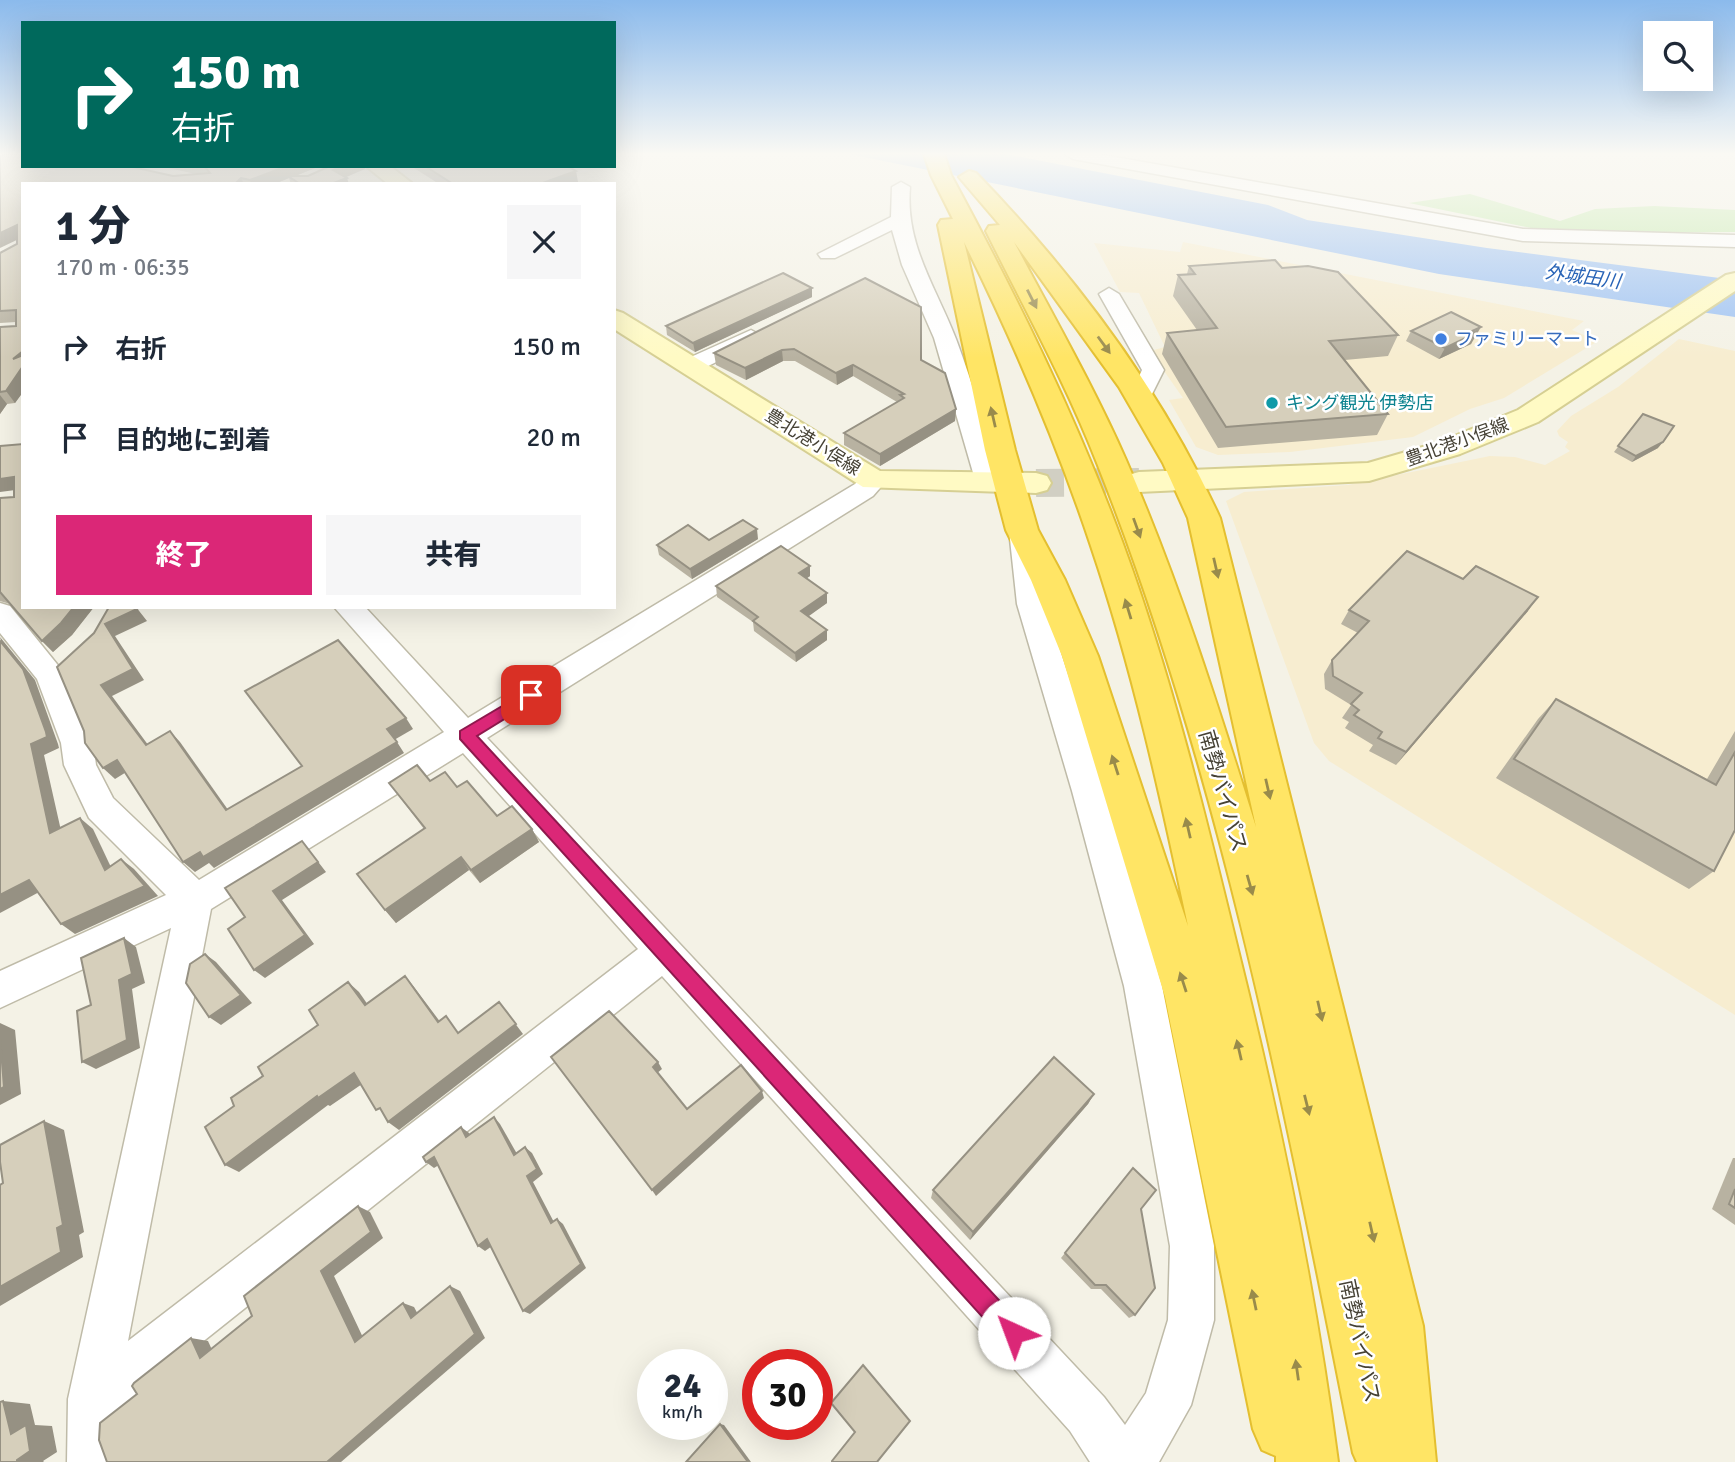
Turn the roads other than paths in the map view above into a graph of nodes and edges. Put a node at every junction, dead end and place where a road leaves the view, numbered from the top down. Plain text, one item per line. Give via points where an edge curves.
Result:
1 (894, 222) edge
2 (897, 222) edge
3 (947, 222) edge
4 (976, 222) edge
5 (983, 222) edge
6 (1004, 222) edge
7 (1453, 222) edge
8 (1735, 241) edge
9 (828, 254) dead end
10 (1735, 280) edge
11 (1109, 294) dead end
12 (616, 319) edge
13 (775, 325) edge
14 (690, 366) junction
15 (1141, 395) junction
16 (874, 480) junction
17 (1188, 480) junction
18 (1139, 482) tunnel mouth
19 (1011, 483) junction
20 (1022, 530) junction
21 (350, 609) edge
22 (0, 612) edge
23 (76, 653) edge
24 (50, 674) junction
25 (466, 735) junction
26 (195, 899) junction
27 (664, 952) junction
28 (0, 990) edge
29 (92, 1399) junction
30 (92, 1462) edge
31 (1120, 1462) edge
32 (1130, 1462) edge
33 (1290, 1462) edge
34 (1307, 1462) edge
35 (1386, 1462) edge
36 (1405, 1462) edge

1 - 9 street
2 - 19 street via 916,279 926,292
19 -> 3 highway
34 -> 4 highway, 南勢バイパス via 1298,1372 1261,1148 1169,748 1126,601 1088,493
5 -> 35 highway, 南勢バイパス via 1089,411 1124,492 1211,749 1272,962
6 -> 15 highway via 1040,258
7 - 8 street via 1569,239
10 - 17 main road, 豊北港小俣線 via 1528,416 1450,449 1369,472
11 - 15 street via 1153,370
12 - 14 main road, 豊北港小俣線
13 - 14 street
14 - 16 main road, 豊北港小俣線
15 - 17 highway
16 - 19 main road, 豊北港小俣線
16 - 25 street
17 - 18 main road, 豊北港小俣線
17 -> 36 highway via 1204,518 1394,1326
19 - 20 highway
20 - 32 street via 1031,604 1143,986 1192,1247 1191,1320 1167,1405
33 -> 20 highway via 1188,998 1080,656
21 - 25 street
22 - 24 street
23 - 24 street
24 - 26 street via 77,743 80,765 101,808
25 - 26 street
25 - 27 street
26 - 28 street
26 - 29 street
27 - 29 street
27 - 31 street via 1087,1414
29 - 30 street

